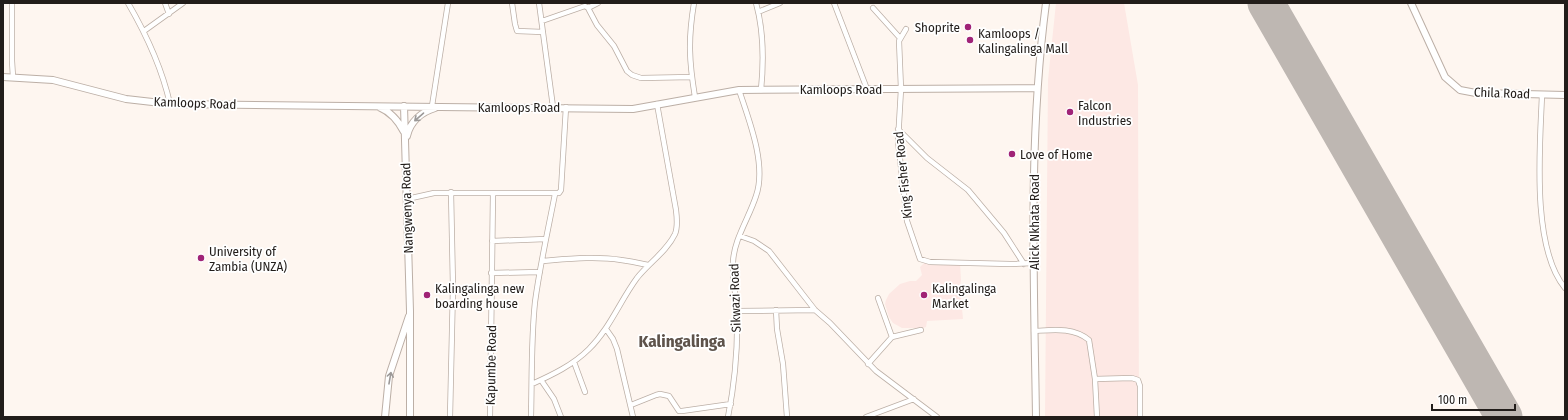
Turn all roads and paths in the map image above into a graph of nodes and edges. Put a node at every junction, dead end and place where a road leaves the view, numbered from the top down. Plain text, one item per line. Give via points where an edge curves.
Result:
1 (12, 3) edge
2 (128, 3) edge
3 (165, 3) edge
4 (183, 3) edge
5 (448, 3) edge
6 (512, 3) edge
7 (539, 3) edge
8 (598, 3) edge
9 (694, 3) edge
10 (756, 3) edge
11 (780, 3) edge
12 (834, 3) edge
13 (1046, 3) edge
14 (1413, 3) edge
15 (588, 8) junction
16 (873, 8) dead end
17 (758, 12) junction
18 (169, 14) junction
19 (542, 21) junction
20 (906, 29) dead end
21 (144, 31) junction
22 (543, 32) junction
23 (900, 38) junction
24 (692, 76) junction
25 (3, 77) edge
26 (13, 78) junction
27 (1036, 88) junction
28 (901, 89) junction
29 (739, 90) junction
30 (761, 90) junction
31 (867, 90) junction
32 (1542, 94) junction
33 (1565, 94) edge
34 (695, 97) junction
35 (170, 104) junction
36 (657, 104) junction
37 (376, 106) junction
38 (404, 106) junction
39 (432, 106) junction
40 (445, 107) junction
41 (553, 107) junction
42 (566, 107) junction
43 (898, 129) junction
44 (406, 142) junction
45 (451, 192) junction
46 (493, 192) junction
47 (555, 194) junction
48 (407, 199) junction
49 (740, 236) junction
50 (546, 239) junction
51 (492, 241) junction
52 (542, 261) junction
53 (1034, 263) junction
54 (1024, 264) junction
55 (648, 265) junction
56 (540, 272) junction
57 (491, 273) junction
58 (1565, 288) edge
59 (878, 298) dead end
60 (410, 310) junction
61 (776, 310) junction
62 (815, 310) junction
63 (737, 311) junction
64 (606, 329) junction
65 (921, 330) dead end
66 (1034, 331) junction
67 (892, 337) junction
68 (574, 362) junction
69 (868, 364) junction
70 (1095, 379) junction
71 (541, 380) junction
72 (532, 384) junction
73 (585, 392) dead end
74 (914, 399) junction
75 (731, 404) junction
76 (630, 405) junction
77 (386, 417) edge
78 (410, 417) edge
79 (450, 417) edge
80 (490, 417) edge
81 (531, 417) edge
82 (561, 417) edge
83 (633, 417) edge
84 (728, 417) edge
85 (787, 417) edge
86 (866, 417) edge
87 (937, 417) edge
88 (1036, 417) edge
89 (1096, 417) edge
90 (1140, 417) edge

1 - 26 street
2 - 21 street
3 - 18 street
4 - 18 street
5 - 39 street
6 - 22 street via 517,31
7 - 19 street
8 - 15 street
9 - 24 street via 689,38
10 - 17 street
11 - 17 street
12 - 31 street
13 - 27 main road, Alick Nkhata Road
14 - 32 main road, Chila Road via 1444,77 1452,85 1465,92
15 - 19 street via 582,6
15 - 24 street via 632,75 641,78
16 - 23 street
17 - 30 street via 764,54
18 - 21 street
19 - 22 street
20 - 23 street
21 - 35 street via 167,89
22 - 41 street
23 - 28 street, King Fisher Road
24 - 34 street
25 - 26 main road, Kamloops Road
26 - 35 main road, Kamloops Road via 58,81 126,99
27 - 28 main road, Kamloops Road
27 - 53 main road, Alick Nkhata Road
28 - 31 main road, Kamloops Road
28 - 43 street, King Fisher Road
29 - 30 main road, Kamloops Road
29 - 34 main road, Kamloops Road
29 - 49 street, Sikwazi Road via 749,121 759,172 757,195
30 - 31 main road, Kamloops Road
32 - 33 main road, Chila Road
32 - 58 street via 1540,174 1543,227 1554,269
34 - 36 main road, Kamloops Road
35 - 37 main road, Kamloops Road
36 - 42 main road, Kamloops Road via 633,109
36 - 55 street via 677,223 676,233 670,242
37 - 38 main road, Kamloops Road
37 - 44 main road via 386,110 396,120 404,132
38 - 39 main road, Kamloops Road
38 - 44 main road, Nangwenya Road
39 - 40 main road, Kamloops Road
40 - 41 main road, Kamloops Road
40 -> 44 main road via 434,108 414,121 408,131
41 - 42 main road, Kamloops Road
42 - 47 street via 561,190
43 - 54 street via 927,158 968,190 1004,233
43 - 54 street, King Fisher Road via 906,221 920,259 925,262
44 - 48 main road, Nangwenya Road
45 - 46 street
45 - 48 street
45 - 79 street via 453,287
46 - 47 street
46 - 51 street, Kapumbe Road
47 - 50 street
48 - 60 main road, Nangwenya Road
49 - 62 street via 769,251
49 - 63 street, Sikwazi Road via 733,264
50 - 51 street
50 - 52 street
51 - 57 street, Kapumbe Road
52 - 55 street via 571,258 601,259
52 - 56 street
53 - 54 street
53 - 66 main road, Alick Nkhata Road
55 - 64 street
56 - 57 street
56 - 72 street via 532,342
57 - 80 street, Kapumbe Road
59 - 67 street
77 -> 60 main road, Nangwenya Road via 389,376
60 - 78 main road, Nangwenya Road
61 - 62 street
61 - 63 street
61 - 85 street
62 - 69 street via 830,322
63 - 75 street, Sikwazi Road via 736,364
64 - 68 street
64 - 76 street via 617,349
65 - 67 street
66 - 70 street via 1062,330 1085,336 1089,340
66 - 88 main road, Alick Nkhata Road
67 - 69 street
68 - 71 street
68 - 73 street
69 - 74 street
70 - 89 street
70 - 90 street via 1138,380
71 - 72 street
71 - 82 street via 554,399
72 - 81 street
74 - 86 street
74 - 87 street
75 - 76 street via 682,411 669,396 660,394
75 - 84 street, Sikwazi Road
76 - 83 street

